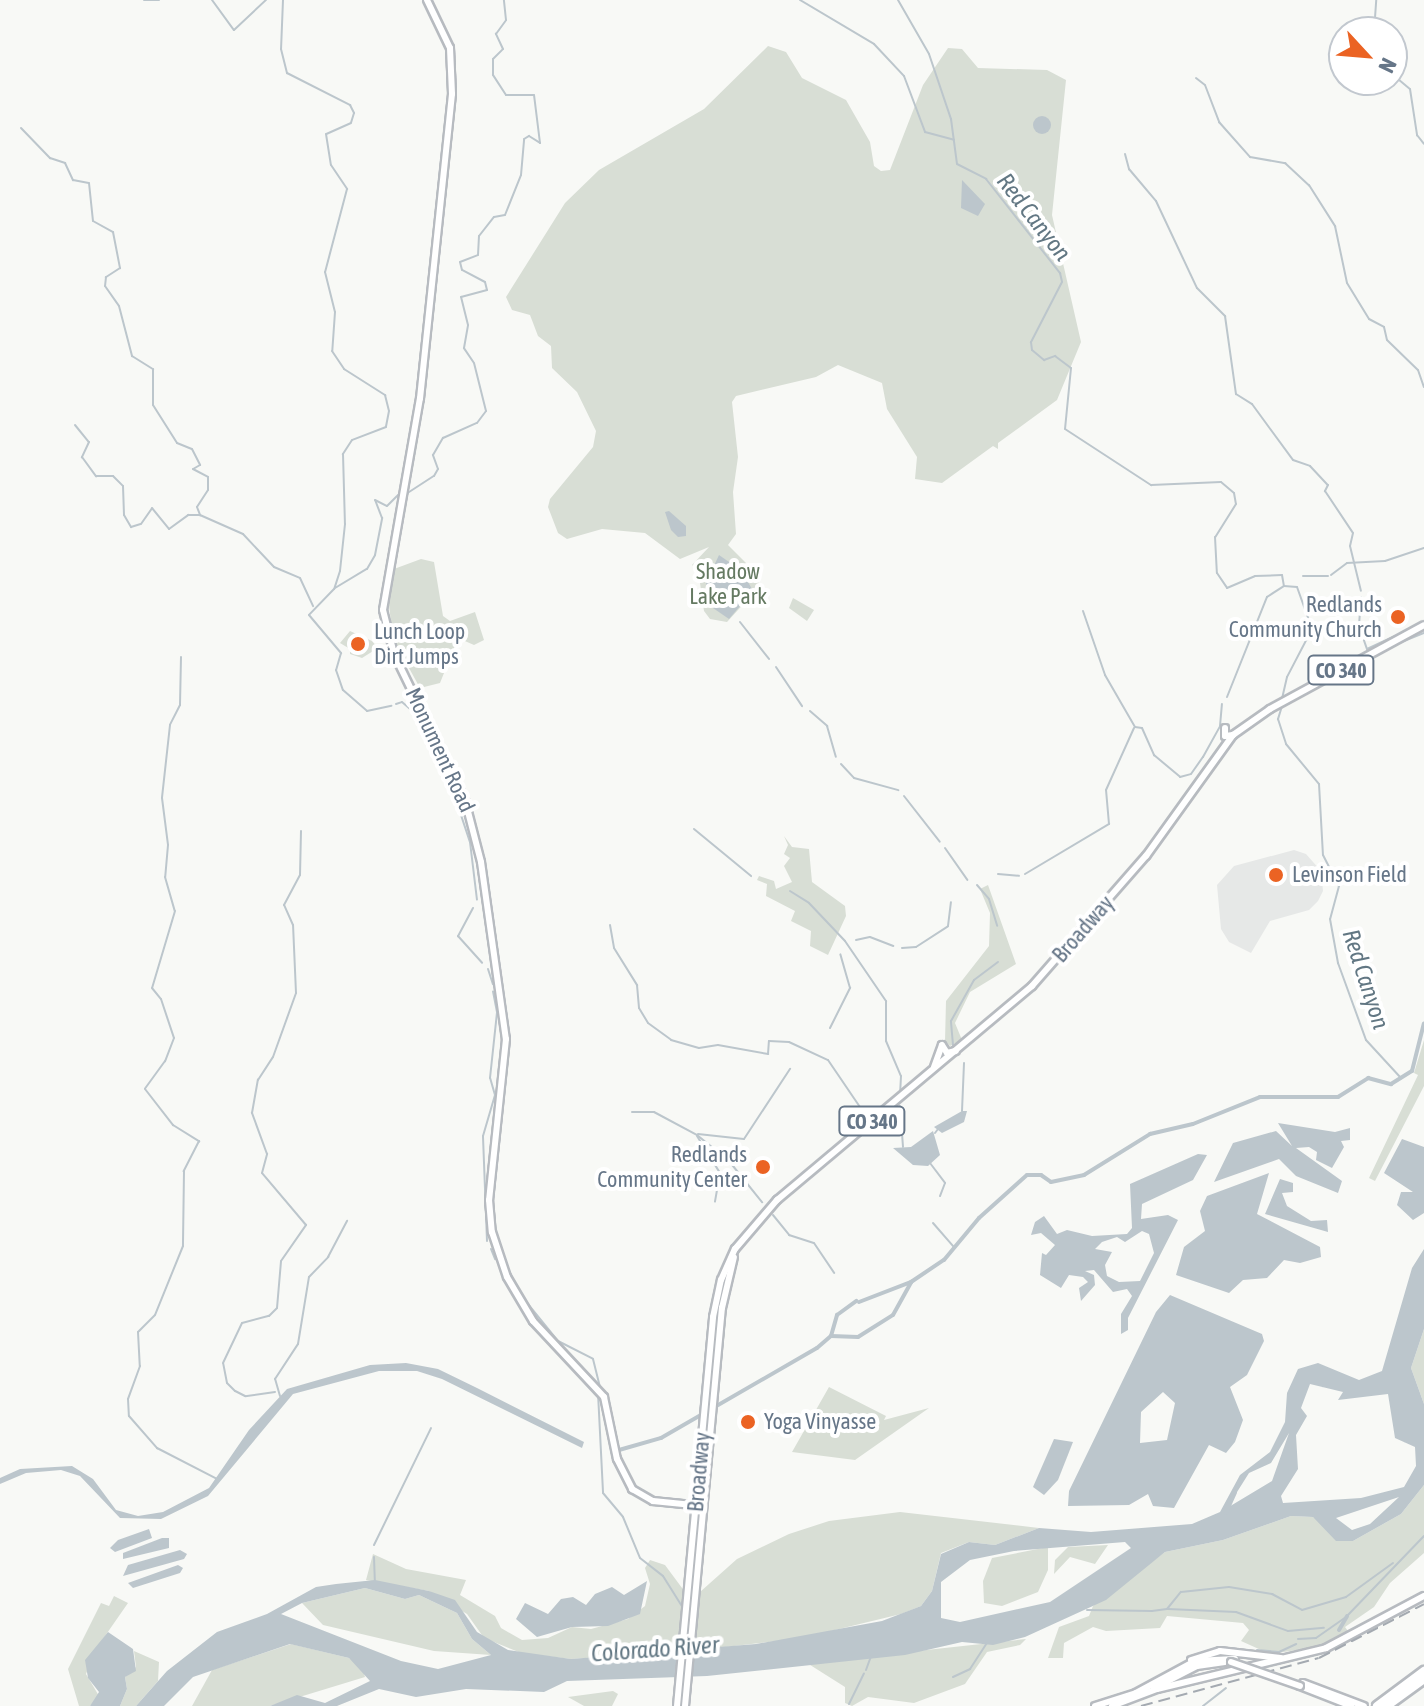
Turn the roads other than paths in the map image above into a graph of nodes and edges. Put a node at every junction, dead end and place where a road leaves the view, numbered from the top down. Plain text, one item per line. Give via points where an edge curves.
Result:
1 (427, 0) edge
2 (1424, 625) edge
3 (1225, 728) dead end
4 (1233, 735) junction
5 (959, 1050) junction
6 (925, 1077) junction
7 (740, 1243) junction
8 (724, 1297) junction
9 (713, 1321) junction
10 (708, 1413) junction
11 (702, 1443) junction
12 (706, 1476) junction
13 (677, 1504) junction
14 (700, 1506) junction
15 (693, 1534) junction
16 (692, 1589) junction
17 (1424, 1596) edge
18 (1301, 1657) junction
19 (1201, 1660) junction
20 (1233, 1660) junction
21 (1210, 1663) junction
22 (1188, 1670) junction
23 (1170, 1674) junction
24 (1424, 1675) edge
25 (1191, 1678) junction
26 (1209, 1679) junction
27 (1301, 1684) junction
28 (683, 1686) junction
29 (1143, 1691) junction
30 (1391, 1703) edge
31 (677, 1706) edge
32 (685, 1706) edge
33 (1095, 1706) edge
34 (1112, 1706) edge
35 (1349, 1706) edge
36 (1364, 1706) edge
37 (1377, 1706) edge

1 - 13 main road, Monument Road via 450,48 453,86 420,398 384,588 384,622 394,654 465,800 479,850 505,1026 489,1200 497,1253 542,1335 598,1389 617,1459 630,1485 649,1499
2 - 4 main road, Broadway / CO 340 via 1270,709
3 - 4 main road via 1225,736
4 - 5 main road, Broadway / CO 340 via 1122,884 1021,997
5 - 6 main road, Broadway / CO 340
5 - 6 main road via 949,1053 942,1045
6 - 7 main road, Broadway / CO 340 via 777,1200
7 - 8 main road, Broadway / CO 340
7 - 9 main road, Broadway / CO 340 via 724,1272
8 - 9 main road
8 - 10 main road, Broadway / CO 340
9 - 10 main road, Broadway / CO 340
10 - 11 main road, Broadway / CO 340
10 - 12 main road, Broadway / CO 340
11 - 12 main road
11 - 14 main road, Broadway / CO 340 via 691,1469
12 - 14 main road, Broadway / CO 340
13 - 14 main road, Monument Road
13 - 15 main road via 691,1512
14 - 15 main road, Broadway / CO 340
14 - 16 main road, Broadway / CO 340
15 - 16 main road, Broadway / CO 340
16 - 28 main road, Broadway / CO 340
17 - 18 main road via 1360,1633
18 - 23 main road via 1215,1651
18 - 26 main road
19 - 20 main road
19 - 22 main road
19 - 23 main road
20 - 21 main road
20 - 27 main road, bridge
21 - 22 main road
21 - 25 main road
22 - 25 main road
22 - 29 main road
23 - 29 main road
24 - 30 highway via 1412,1692
24 - 37 highway
25 - 26 main road
26 - 29 main road
27 - 35 main road
27 - 36 main road
28 - 31 main road, Broadway / CO 340
28 - 32 main road, Broadway / CO 340
29 - 33 main road
29 - 34 main road

